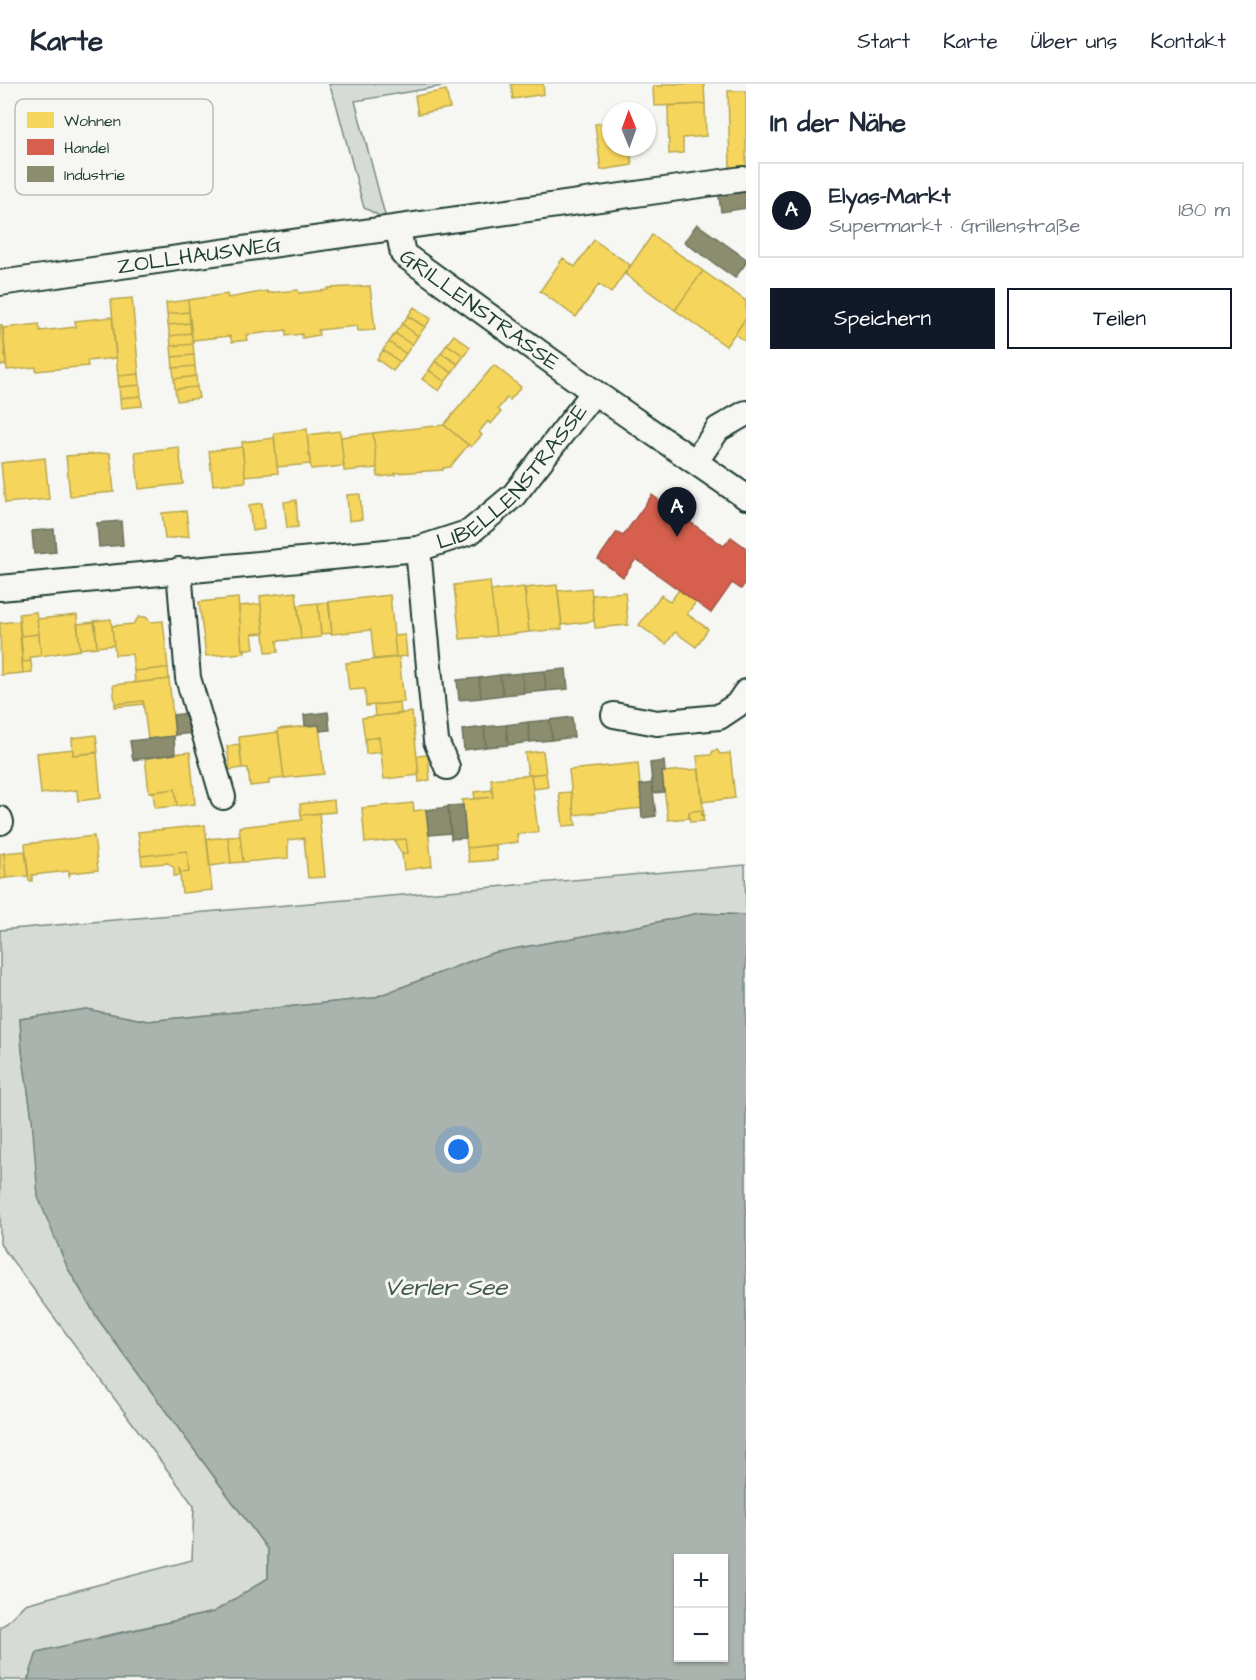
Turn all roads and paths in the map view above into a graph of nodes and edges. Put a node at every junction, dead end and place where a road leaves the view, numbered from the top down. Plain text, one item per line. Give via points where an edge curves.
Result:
1 (743, 179) dead end
2 (398, 229) junction
3 (0, 283) edge
4 (594, 392) junction
5 (746, 413) edge
6 (696, 461) junction
7 (746, 497) edge
8 (418, 549) junction
9 (178, 570) junction
10 (0, 588) edge
11 (746, 692) edge
12 (614, 715) dead end
13 (447, 767) dead end
14 (224, 797) dead end

1 - 2 street, GRILLENSTRASSE
2 - 3 street, ZOLLHAUSWEG
2 - 4 street, GRILLENSTRASSE via 403,254
4 - 6 street, GRILLENSTRASSE
4 - 8 street, LIBELLENSTRASSE via 514,495 470,532
5 - 6 street via 718,429
6 - 7 street, GRILLENSTRASSE
8 - 9 street, LIBELLENSTRASSE
8 - 13 street, LIBELLENSTRASSE via 436,741
9 - 10 street, LIBELLENSTRASSE
9 - 14 street via 188,678
11 - 12 street via 737,705 719,717 657,723

